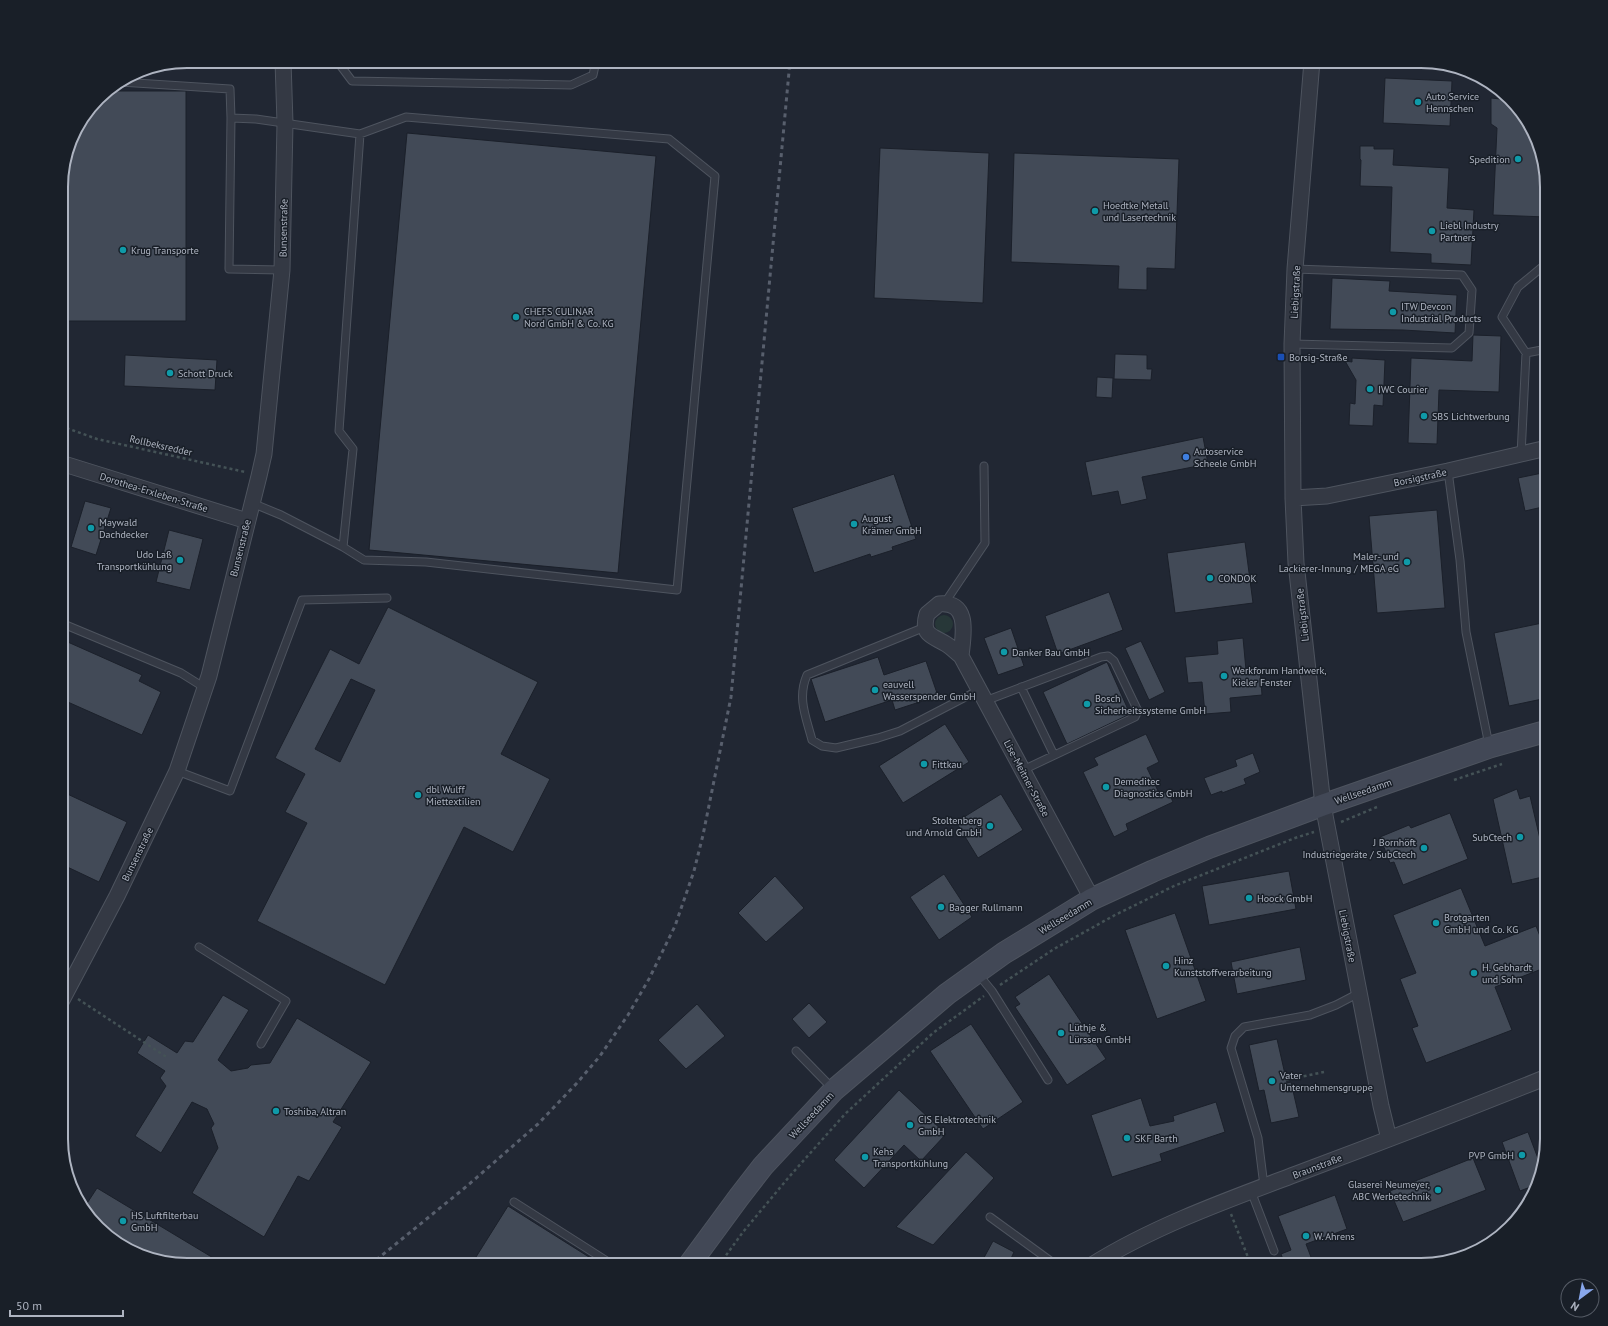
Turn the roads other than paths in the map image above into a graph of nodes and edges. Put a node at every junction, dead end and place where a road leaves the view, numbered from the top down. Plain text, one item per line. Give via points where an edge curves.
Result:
1 (283, 68) edge
2 (342, 68) edge
3 (594, 68) edge
4 (1311, 68) edge
5 (130, 83) edge
6 (231, 118) junction
7 (285, 123) junction
8 (360, 134) junction
9 (1295, 269) junction
10 (1540, 269) edge
11 (282, 270) junction
12 (1292, 344) junction
13 (1540, 350) edge
14 (1526, 353) junction
15 (1540, 450) edge
16 (1521, 455) junction
17 (68, 465) edge
18 (984, 466) dead end
19 (1448, 471) junction
20 (1293, 498) junction
21 (252, 503) junction
22 (247, 521) junction
23 (343, 547) junction
24 (387, 598) dead end
25 (944, 604) junction
26 (68, 626) edge
27 (925, 627) junction
28 (961, 656) junction
29 (205, 688) junction
30 (1021, 688) junction
31 (982, 695) junction
32 (1540, 733) edge
33 (1490, 747) junction
34 (1054, 755) junction
35 (1022, 770) junction
36 (177, 771) junction
37 (1323, 805) junction
38 (1092, 899) junction
39 (200, 947) dead end
40 (977, 972) junction
41 (68, 985) edge
42 (1359, 993) junction
43 (261, 1044) dead end
44 (796, 1051) dead end
45 (1048, 1080) dead end
46 (1540, 1080) edge
47 (834, 1090) junction
48 (1389, 1139) junction
49 (1257, 1189) junction
50 (514, 1202) dead end
51 (990, 1217) dead end
52 (1274, 1251) dead end
53 (602, 1258) edge
54 (694, 1258) edge
55 (1046, 1258) edge
56 (1103, 1258) edge

1 - 7 street, Bunsenstraße
2 - 3 lane via 352,81 571,85 593,74
4 - 9 street, Liebigstraße
5 - 6 lane via 230,88
6 - 7 lane
6 - 11 lane via 229,269
7 - 8 lane
7 - 11 street, Bunsenstraße
8 - 23 lane via 338,431 353,449
8 - 23 lane via 406,117 669,139 715,176 677,590 426,562 364,560
9 - 12 street, Liebigstraße
9 - 12 lane via 1462,275 1472,290 1469,334 1452,348
10 - 14 lane via 1518,287 1502,316
11 - 21 street, Bunsenstraße via 264,454
12 - 20 street, Liebigstraße
13 - 14 lane
14 - 16 lane
15 - 16 street, Borsigstraße
16 - 19 street, Borsigstraße
17 - 22 street, Dorothea-Erxleben-Straße
18 - 25 lane via 985,543
19 - 20 street, Borsigstraße via 1327,496
19 - 33 lane via 1460,560 1466,632
20 - 37 street, Liebigstraße via 1296,563
21 - 22 street, Bunsenstraße
21 - 23 lane
22 - 29 street, Bunsenstraße
24 - 36 lane via 302,600 230,791
25 - 27 street via 939,604 927,614
25 - 28 street via 952,605 960,611 964,620
26 - 29 lane via 180,673
27 - 28 street, Lise-Meitner-Straße via 930,636
27 - 31 lane via 808,675 803,686 802,706 812,740 822,746 836,748 878,738
28 - 31 street, Lise-Meitner-Straße
29 - 36 street, Bunsenstraße
30 - 31 lane
30 - 34 lane
30 - 34 lane via 1108,656 1118,668 1138,711 1135,717
31 - 35 street, Lise-Meitner-Straße
32 - 33 main road, Wellseedamm
33 - 37 main road, Wellseedamm
34 - 35 lane
35 - 38 street, Lise-Meitner-Straße
36 - 41 street, Bunsenstraße via 117,896
37 - 38 main road, Wellseedamm via 1210,847
37 - 42 street, Liebigstraße
38 - 40 main road, Wellseedamm
39 - 43 lane via 286,1001
40 - 45 lane via 992,991
40 - 47 main road, Wellseedamm via 947,994
42 - 48 street, Liebigstraße
42 - 49 lane via 1310,1015 1244,1027 1235,1036 1231,1048 1258,1138
44 - 47 lane
46 - 48 street, Braunstraße
47 - 54 main road, Wellseedamm via 763,1166
48 - 49 street, Braunstraße
49 - 52 lane
49 - 56 street, Braunstraße via 1120,1247
50 - 53 lane
51 - 55 lane

